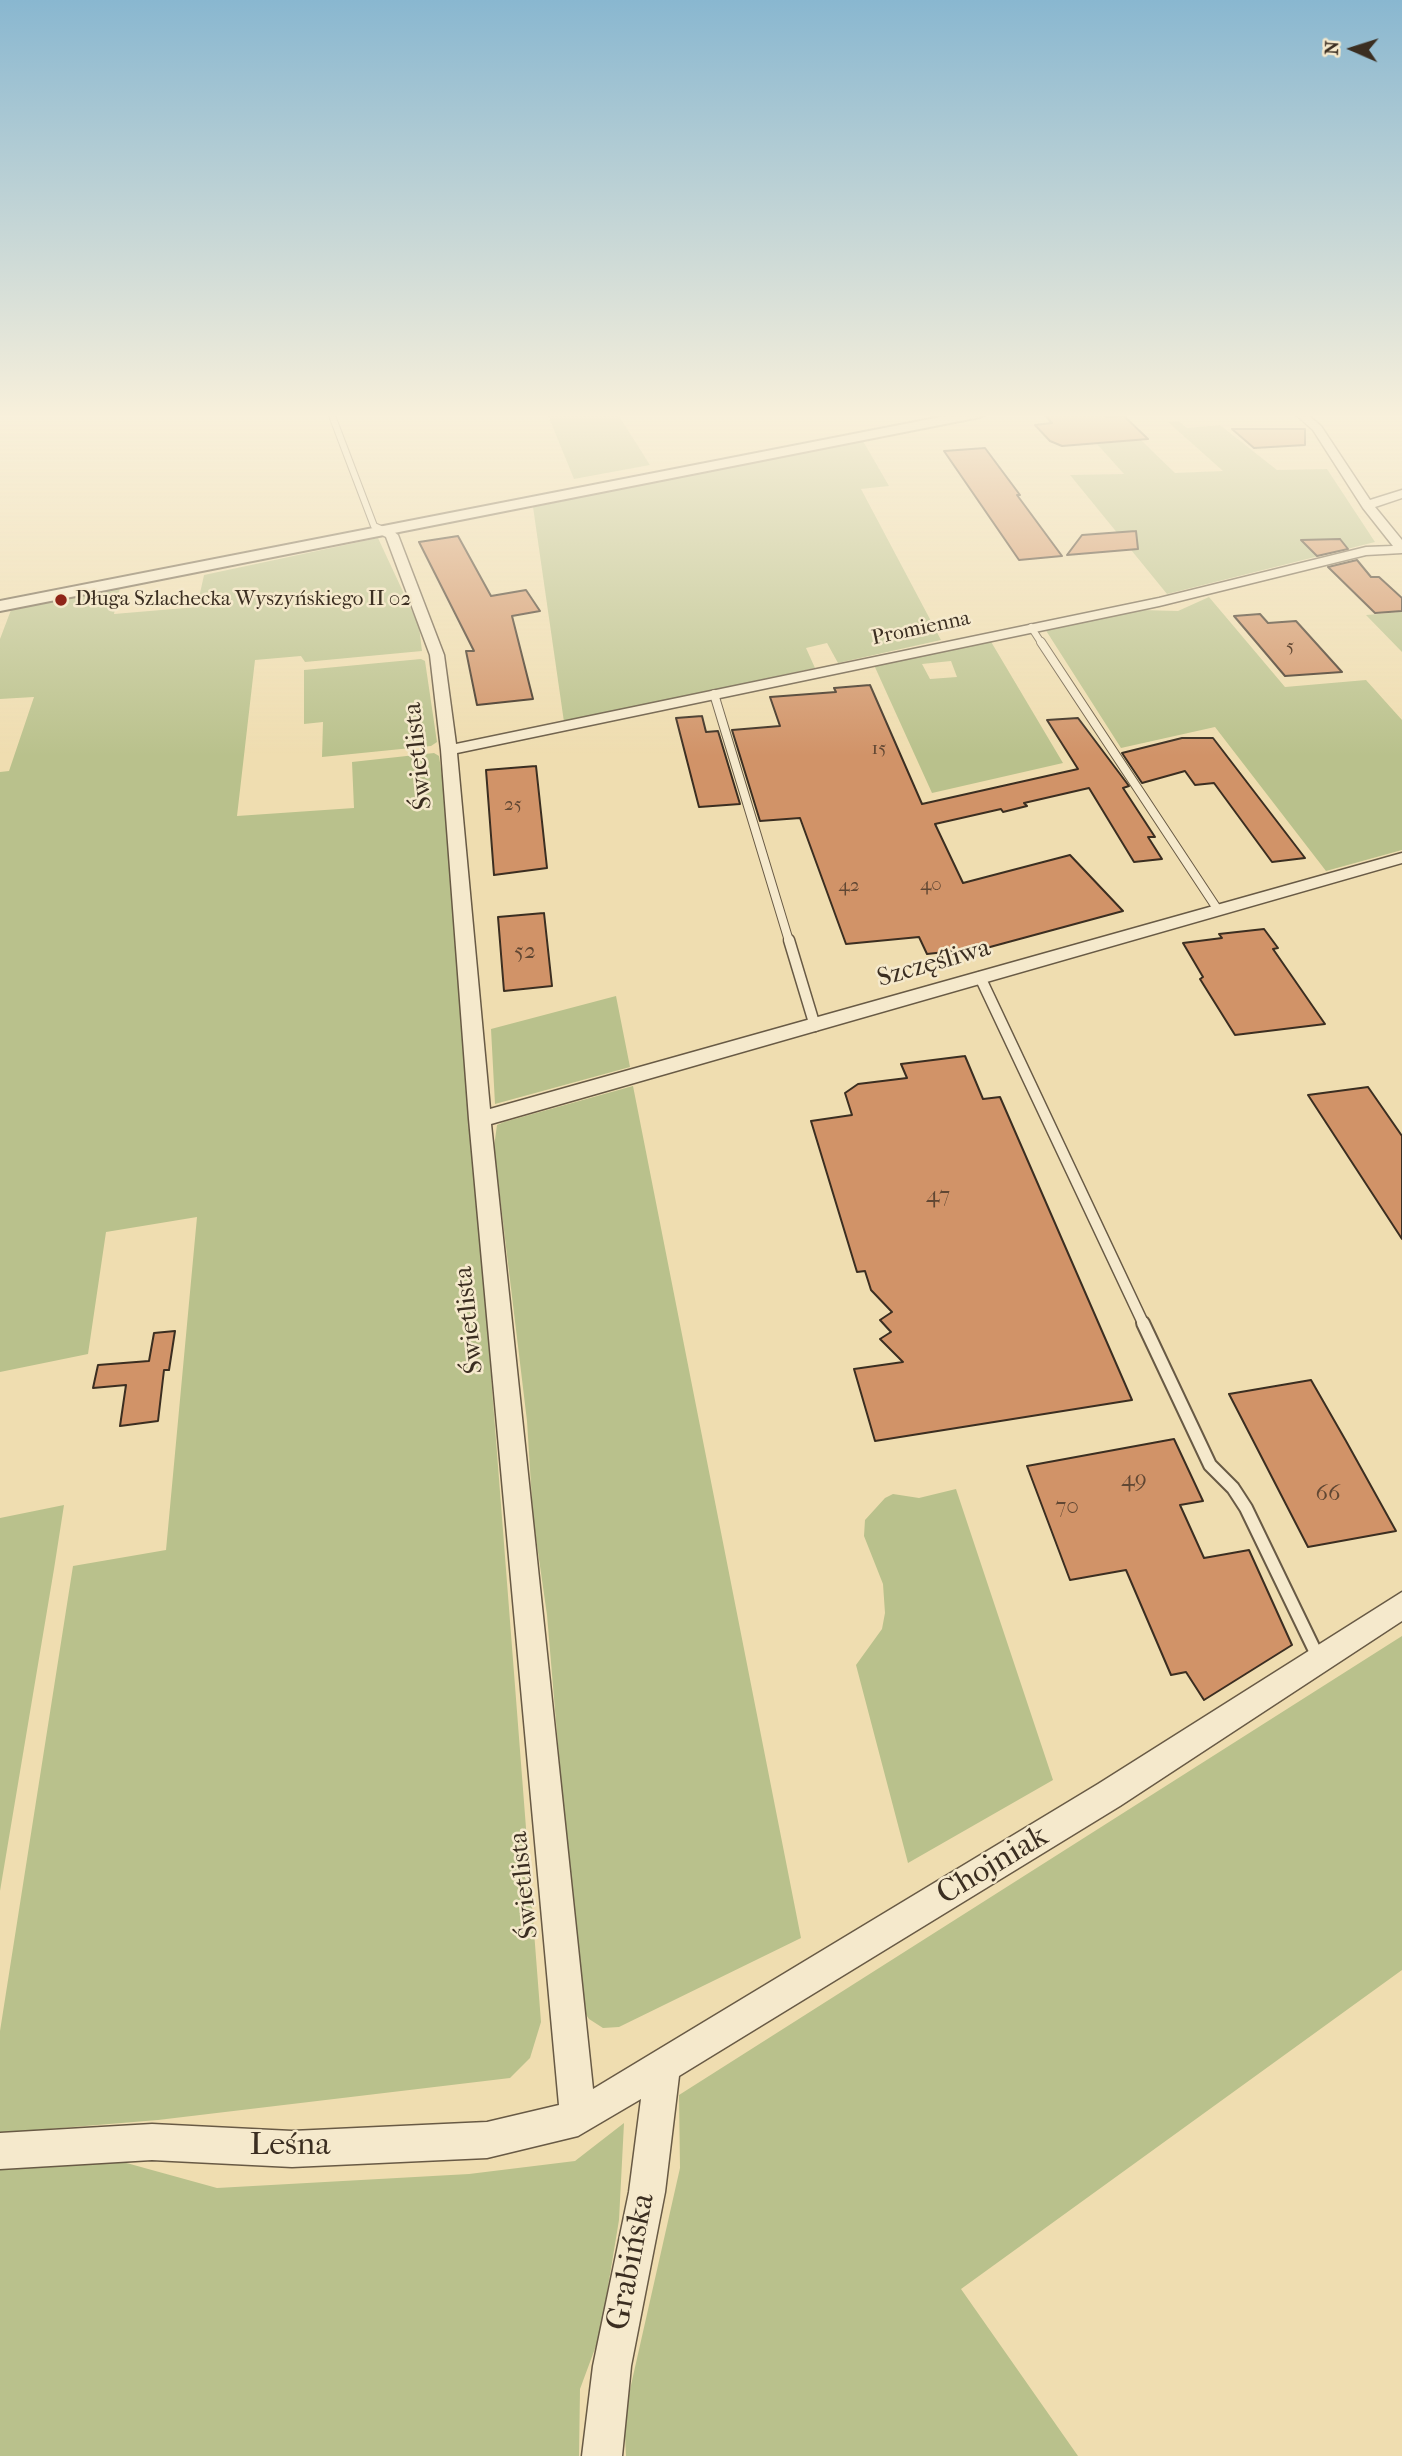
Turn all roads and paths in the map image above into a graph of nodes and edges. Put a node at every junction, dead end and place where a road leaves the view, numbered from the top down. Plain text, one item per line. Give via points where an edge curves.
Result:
1 (378, 528) edge
2 (395, 528) edge
3 (1385, 528) edge
4 (383, 530) junction
5 (1402, 549) edge
6 (0, 606) edge
7 (1031, 627) junction
8 (714, 694) junction
9 (449, 750) junction
10 (1402, 858) edge
11 (1218, 910) junction
12 (980, 977) junction
13 (815, 1026) junction
14 (480, 1119) junction
15 (1402, 1605) edge
16 (1318, 1657) junction
17 (663, 2068) junction
18 (578, 2118) junction
19 (0, 2151) edge
20 (602, 2456) edge

1 - 4 lane
2 - 4 street
3 - 5 street
4 - 6 street
4 - 9 street, Świetlista via 392,535 436,655
5 - 7 street, Promienna via 1366,551 1159,602
7 - 8 street, Promienna
7 - 11 lane
8 - 9 street, Promienna
8 - 13 lane
9 - 14 street, Świetlista
10 - 11 street, Szczęśliwa
11 - 12 street, Szczęśliwa
12 - 13 street, Szczęśliwa
12 - 16 lane via 1210,1465 1245,1508
13 - 14 street, Szczęśliwa
14 - 18 street, Świetlista
15 - 16 street, Chojniak
16 - 17 street, Chojniak via 1109,1795
17 - 18 street, Chojniak
17 - 20 street, Grabińska via 647,2192 611,2366
18 - 19 street, Leśna via 487,2140 292,2149 152,2142

